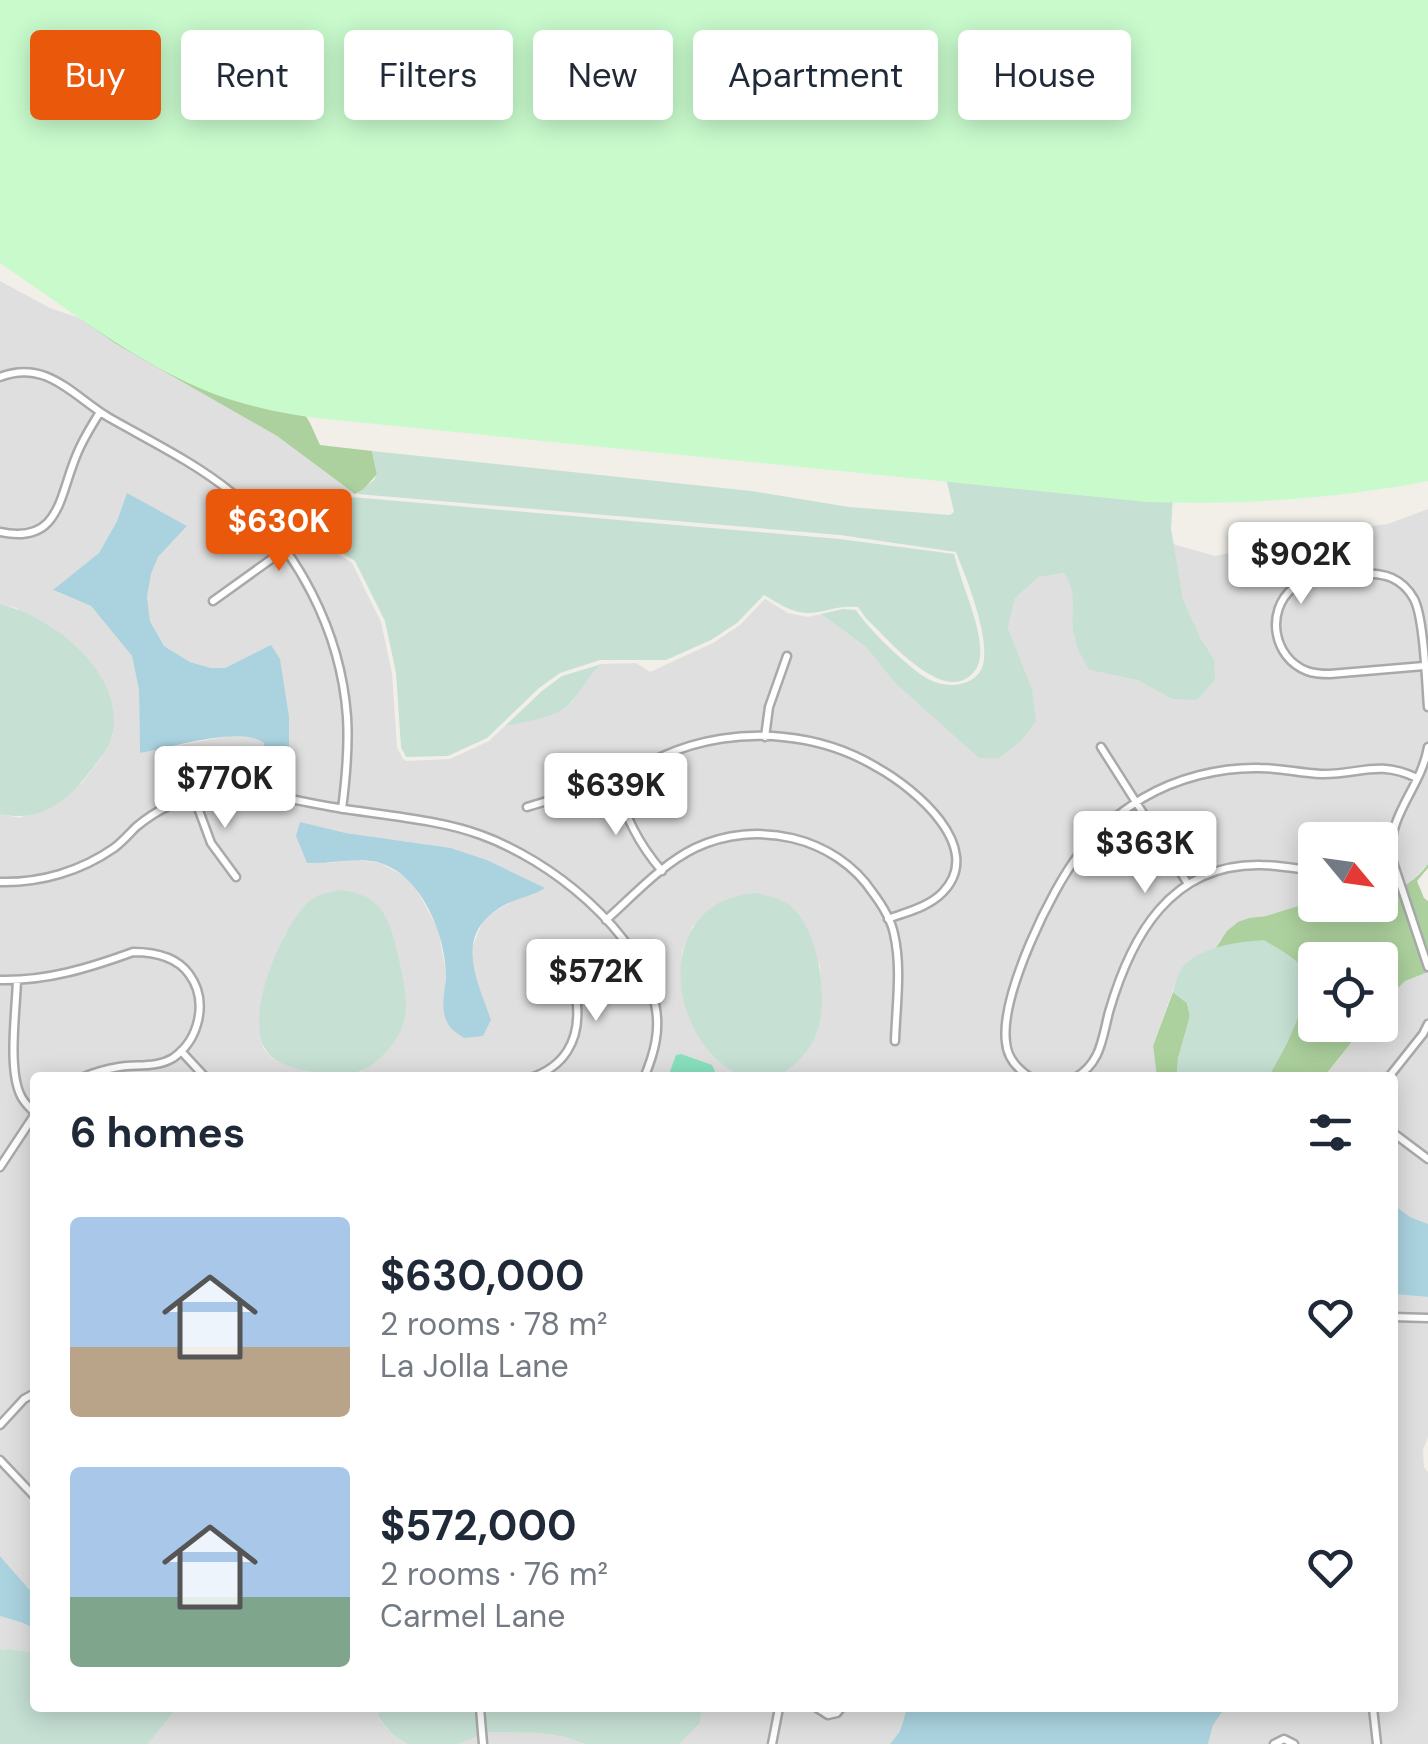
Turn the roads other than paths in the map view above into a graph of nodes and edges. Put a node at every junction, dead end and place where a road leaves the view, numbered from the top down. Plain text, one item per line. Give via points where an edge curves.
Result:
1 (0, 377) edge
2 (100, 412) junction
3 (0, 532) edge
4 (284, 550) junction
5 (213, 601) dead end
6 (787, 656) dead end
7 (1424, 666) junction
8 (1428, 707) edge
9 (764, 737) junction
10 (1428, 747) edge
11 (1101, 748) dead end
12 (1417, 778) junction
13 (613, 780) junction
14 (194, 797) junction
15 (1136, 803) junction
16 (527, 807) dead end
17 (342, 808) junction
18 (1395, 822) edge
19 (1298, 869) edge
20 (662, 871) junction
21 (236, 877) dead end
22 (1398, 877) edge
23 (0, 882) edge
24 (1188, 884) junction
25 (888, 919) junction
26 (606, 920) junction
27 (539, 959) dead end
28 (1428, 966) edge
29 (0, 980) edge
30 (17, 980) junction
31 (1427, 1027) edge
32 (895, 1041) dead end
33 (181, 1051) junction
34 (102, 1072) edge
35 (200, 1072) edge
36 (545, 1072) edge
37 (646, 1072) edge
38 (1022, 1072) edge
39 (1084, 1072) edge
40 (1393, 1072) edge
41 (30, 1109) edge
42 (30, 1122) edge
43 (1398, 1136) edge
44 (1428, 1159) edge
45 (0, 1167) edge
46 (1398, 1316) edge
47 (1428, 1318) edge
48 (30, 1396) edge
49 (0, 1425) edge
50 (0, 1460) edge
51 (30, 1492) edge
52 (480, 1712) edge
53 (778, 1712) edge
54 (1374, 1712) edge
55 (483, 1744) edge
56 (772, 1744) edge
57 (1274, 1744) edge
58 (1294, 1744) edge
59 (1377, 1744) edge

1 - 2 street via 34,372
2 - 3 street via 47,525 19,535
2 - 4 street via 209,475
4 - 5 street
4 - 17 street via 327,626 338,660 348,746
6 - 9 street
7 - 7 street via 1303,670 1279,645 1279,609 1292,588 1316,578 1389,576 1408,590 1418,610
7 - 8 street
9 - 13 street via 693,745
9 - 25 street via 829,746 877,767 944,825 956,854 950,881 926,904
10 - 12 street
11 - 15 street
12 - 15 street via 1378,767 1327,774 1240,769 1192,778
12 - 18 street
13 - 16 street
13 - 20 street via 634,833
14 - 17 street via 238,794
14 - 21 street via 211,843
14 - 23 street via 158,812 80,868
15 - 24 street
15 - 38 street via 1082,850 1028,949 1006,1027 1011,1060
17 - 26 street via 490,838 558,875
19 - 24 street via 1233,867
20 - 25 street via 711,841 781,835 828,851 851,868
20 - 26 street
22 - 28 street
24 - 39 street via 1150,921 1120,980 1095,1061
25 - 32 street via 898,965
26 - 37 street via 632,953 655,1002
27 - 36 street via 570,982 578,1027 564,1057
29 - 30 street
30 - 33 street via 60,975 132,952 169,958 190,974 200,1004 195,1032
30 - 41 street via 14,1073
31 - 40 street
33 - 34 street via 164,1062
33 - 35 street
42 - 45 street
43 - 44 street
46 - 47 street
48 - 49 street
50 - 51 street
52 - 55 street
53 - 56 street
54 - 59 street
57 - 58 street

